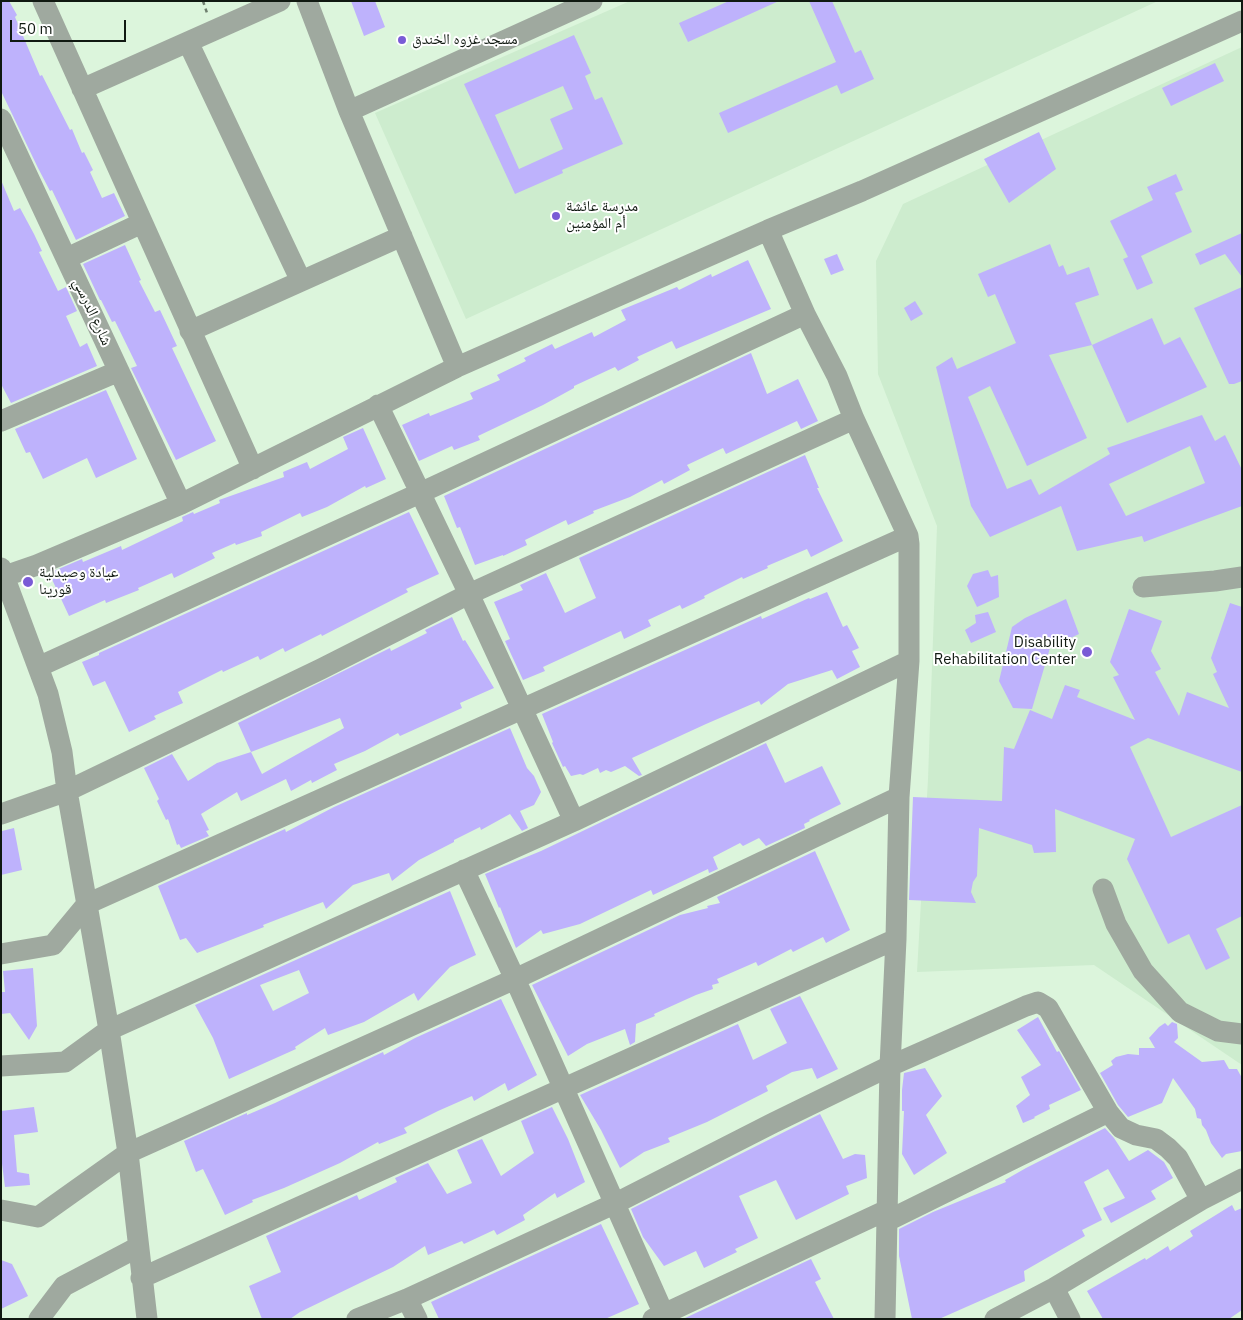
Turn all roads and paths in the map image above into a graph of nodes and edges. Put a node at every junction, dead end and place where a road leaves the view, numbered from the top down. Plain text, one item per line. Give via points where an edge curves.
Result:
1 (43, 1) edge
2 (280, 1) edge
3 (307, 1) edge
4 (592, 1) edge
5 (1242, 21) edge
6 (188, 42) junction
7 (82, 89) junction
8 (349, 111) junction
9 (1, 119) edge
10 (142, 223) junction
11 (768, 230) junction
12 (402, 236) junction
13 (67, 258) junction
14 (301, 281) junction
15 (805, 314) junction
16 (190, 331) junction
17 (457, 367) junction
18 (119, 371) junction
19 (378, 405) junction
20 (854, 419) junction
21 (1, 421) edge
22 (252, 469) junction
23 (420, 493) junction
24 (181, 504) junction
25 (908, 536) junction
26 (3, 572) edge
27 (1242, 577) edge
28 (1143, 587) dead end
29 (469, 594) junction
30 (8, 602) edge
31 (909, 661) junction
32 (38, 667) junction
33 (522, 709) junction
34 (67, 791) junction
35 (900, 797) junction
36 (1, 814) edge
37 (574, 821) junction
38 (464, 870) junction
39 (1104, 890) dead end
40 (87, 904) junction
41 (896, 939) junction
42 (1, 954) edge
43 (515, 979) junction
44 (110, 1030) junction
45 (1242, 1034) edge
46 (1, 1066) edge
47 (890, 1066) junction
48 (563, 1089) junction
49 (1108, 1112) junction
50 (128, 1154) junction
51 (1242, 1179) edge
52 (1201, 1200) junction
53 (616, 1202) junction
54 (1, 1210) edge
55 (887, 1216) junction
56 (138, 1247) junction
57 (141, 1278) junction
58 (1054, 1288) junction
59 (407, 1299) junction
60 (661, 1317) edge
61 (39, 1319) edge
62 (147, 1319) edge
63 (357, 1319) edge
64 (417, 1319) edge
65 (884, 1319) edge
66 (995, 1319) edge
67 (1070, 1319) edge

1 - 7 street
2 - 6 street
3 - 8 street
4 - 8 street
5 - 11 street
6 - 7 street
6 - 14 street
7 - 10 street
8 - 12 street
9 - 13 street, شارع الدرسي
10 - 13 street
10 - 16 street
11 - 15 street
11 - 17 street
12 - 14 street
12 - 17 street
13 - 18 street, شارع الدرسي
14 - 16 street
15 - 20 street via 837,376
15 - 23 street
16 - 22 street
17 - 19 street
18 - 21 street
18 - 24 street, شارع الدرسي
19 - 22 street
19 - 23 street
20 - 25 street
20 - 29 street
22 - 24 street
23 - 29 street
23 - 32 street
24 - 26 street via 36,565
25 - 31 street
25 - 33 street
26 - 30 street
27 - 28 street
29 - 33 street
29 - 34 street
30 - 32 street
31 - 35 street
31 - 37 street
32 - 34 street via 56,720
33 - 37 street
33 - 40 street
34 - 36 street
34 - 40 street
35 - 41 street
35 - 43 street
37 - 38 street
38 - 43 street
38 - 44 street
39 - 45 street via 1116,924 1143,971 1180,1012 1218,1031
40 - 42 street via 53,944
40 - 44 street
41 - 47 street
41 - 48 street
43 - 48 street
43 - 50 street
44 - 46 street via 65,1062
44 - 50 street
47 - 49 street via 1038,1002 1048,1008
47 - 53 street
47 - 55 street
48 - 53 street
48 - 57 street
49 - 52 street via 1121,1128 1156,1139 1168,1148 1178,1158
49 - 55 street
50 - 54 street via 38,1217
50 - 56 street
51 - 52 street
52 - 58 street
53 - 59 street
53 - 60 street
55 - 60 street
55 - 65 street
56 - 57 street
56 - 61 street via 64,1286
57 - 62 street
58 - 66 street
58 - 67 street
59 - 63 street
59 - 64 street

